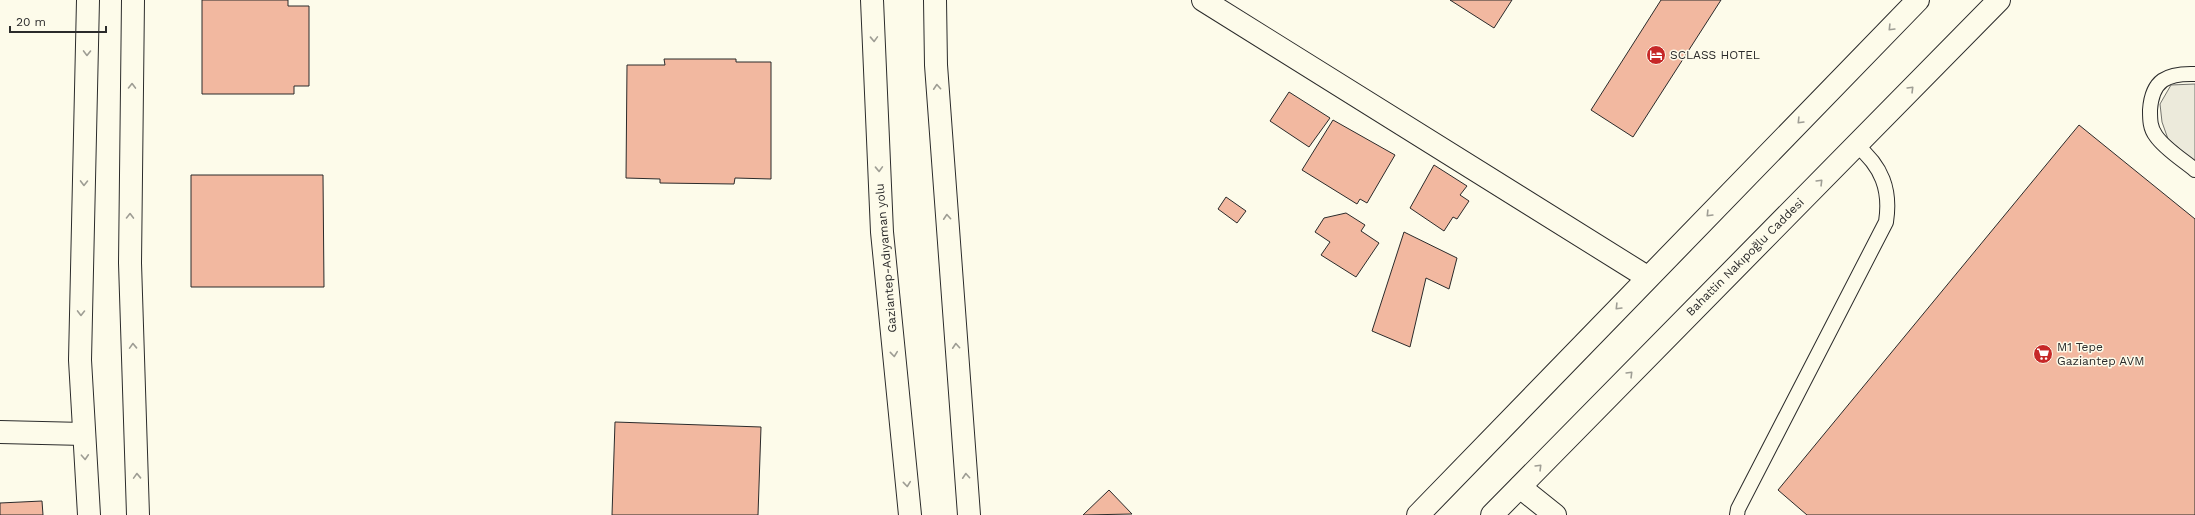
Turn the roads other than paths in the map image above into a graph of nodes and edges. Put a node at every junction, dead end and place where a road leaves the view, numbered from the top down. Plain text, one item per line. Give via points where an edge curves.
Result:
1 (88, 0) edge
2 (133, 0) edge
3 (872, 0) edge
4 (935, 0) edge
5 (1203, 0) edge
6 (1918, 0) edge
7 (1999, 0) edge
8 (2195, 74) edge
9 (1856, 145) junction
10 (2195, 170) edge
11 (1647, 277) junction
12 (0, 432) edge
13 (84, 434) junction
14 (1520, 486) junction
15 (89, 515) edge
16 (138, 515) edge
17 (910, 515) edge
18 (969, 515) edge
19 (1418, 515) edge
20 (1492, 515) edge
21 (1555, 515) edge
22 (1737, 515) edge

1 -> 13 main road via 80,360
16 -> 2 main road via 130,263
3 -> 17 main road, Gaziantep-Adıyaman yolu via 882,232
18 -> 4 main road via 936,65
5 - 11 main road
6 -> 11 main road
9 -> 7 main road, Bahattin Nakıpoğlu Caddesi
8 - 10 lane via 2179,73 2159,84 2151,97 2150,122 2151,129 2159,141
14 -> 9 main road, Bahattin Nakıpoğlu Caddesi
9 - 22 lane via 1871,159 1883,176 1887,189 1886,222
11 -> 19 main road
12 - 13 main road
13 -> 15 main road
14 - 20 main road, Bahattin Nakıpoğlu Caddesi
14 - 21 main road

